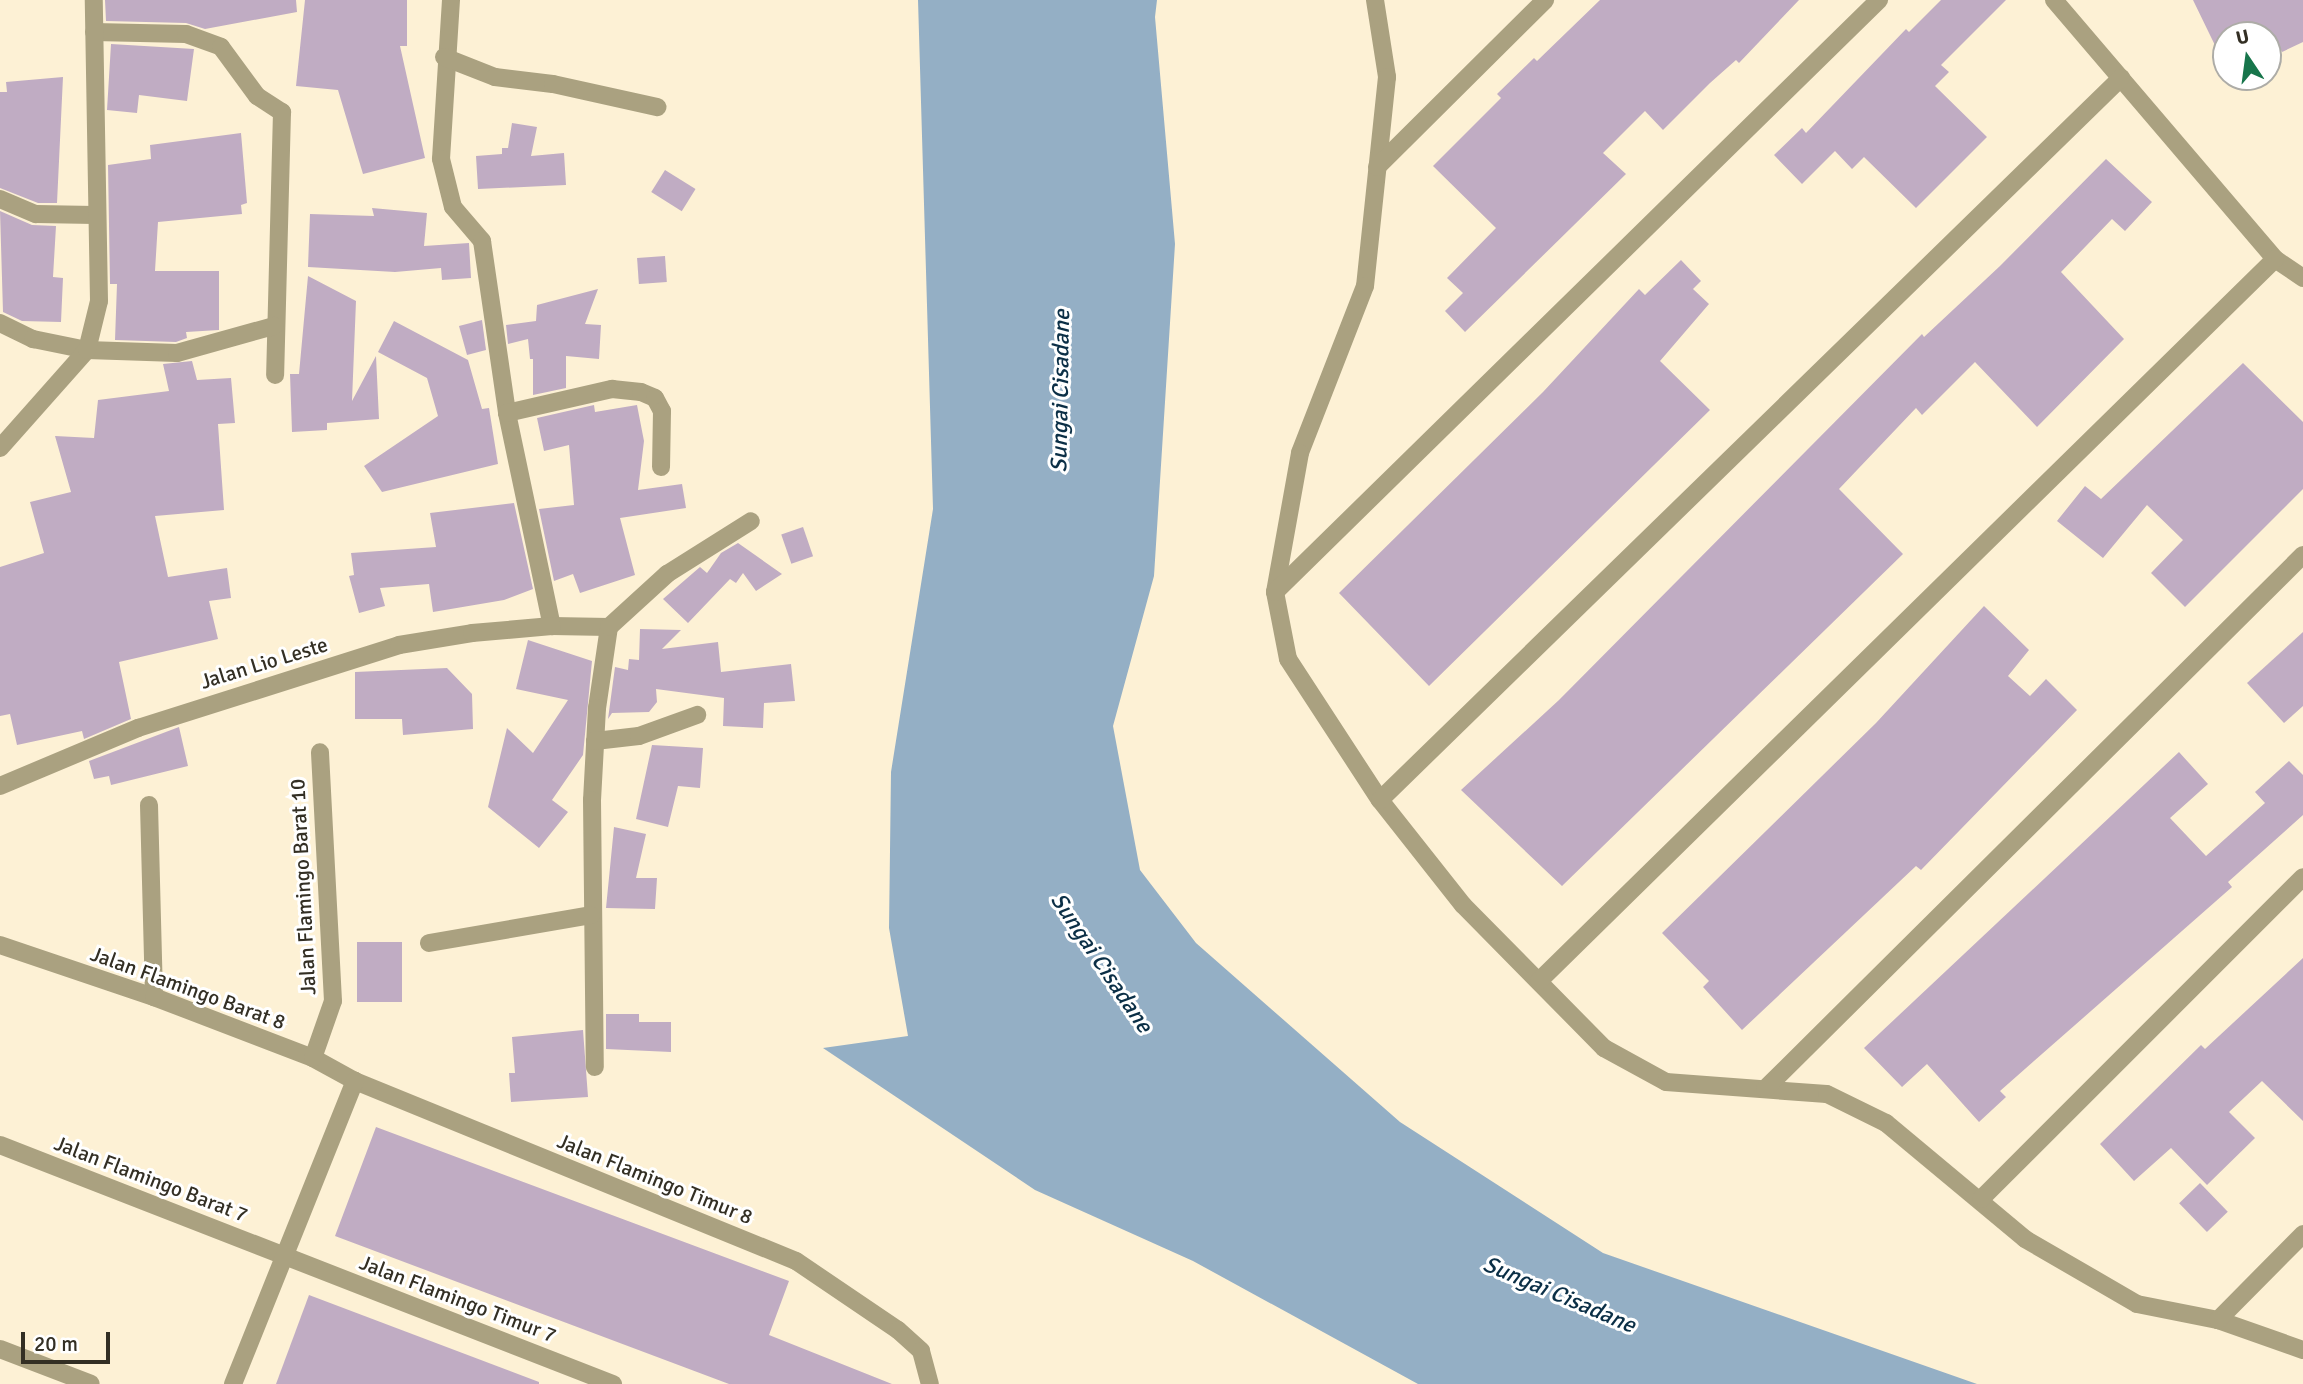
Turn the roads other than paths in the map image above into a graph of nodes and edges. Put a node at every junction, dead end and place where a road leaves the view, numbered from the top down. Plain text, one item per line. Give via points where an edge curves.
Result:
1 (94, 0) edge
2 (451, 0) edge
3 (1376, 0) edge
4 (1545, 0) edge
5 (1879, 0) edge
6 (2054, 0) edge
7 (94, 32) junction
8 (444, 57) junction
9 (2121, 78) junction
10 (657, 107) dead end
11 (1377, 167) junction
12 (0, 199) edge
13 (95, 215) junction
14 (2275, 259) junction
15 (2303, 278) edge
16 (0, 323) edge
17 (274, 326) junction
18 (87, 350) junction
19 (275, 375) dead end
20 (507, 413) junction
21 (0, 448) edge
22 (661, 467) dead end
23 (751, 521) dead end
24 (2303, 555) edge
25 (1275, 592) junction
26 (552, 626) junction
27 (609, 627) junction
28 (696, 715) dead end
29 (595, 741) junction
30 (320, 752) dead end
31 (0, 786) edge
32 (1380, 800) junction
33 (149, 805) dead end
34 (2303, 877) edge
35 (591, 915) junction
36 (429, 943) dead end
37 (1, 945) edge
38 (1539, 981) junction
39 (154, 997) junction
40 (313, 1058) junction
41 (595, 1067) dead end
42 (355, 1081) junction
43 (1765, 1089) junction
44 (0, 1145) edge
45 (1981, 1199) junction
46 (2303, 1234) edge
47 (286, 1256) junction
48 (2218, 1320) junction
49 (0, 1349) edge
50 (2303, 1350) edge
51 (90, 1384) edge
52 (233, 1384) edge
53 (613, 1384) edge
54 (930, 1384) edge

1 - 7 street
2 - 8 street
3 - 11 street via 1387,77
4 - 11 street
5 - 25 street
6 - 9 street
7 - 13 street
7 - 17 street via 186,34 221,47 257,96 282,111
8 - 10 street via 495,77 553,84
8 - 20 street via 441,159 453,207 482,241
9 - 14 street
9 - 32 street
11 - 25 street via 1365,286 1300,453
12 - 13 street via 36,214
13 - 18 street via 99,302
14 - 15 street
14 - 38 street
16 - 18 street via 33,339
17 - 18 street via 177,353
17 - 19 street
18 - 21 street
20 - 22 street via 612,389 640,392 655,398 662,411
20 - 26 street
23 - 27 street via 667,574
24 - 43 street
25 - 32 street via 1288,659
26 - 27 street, Jalan Lio Leste
26 - 31 street, Jalan Lio Leste via 399,645 138,728
27 - 29 street
28 - 29 street via 639,736
29 - 35 street
30 - 40 street, Jalan Flamingo Barat 10 via 332,1000
32 - 38 street via 1463,905
33 - 39 street
34 - 45 street
35 - 36 street
35 - 41 street
37 - 39 street, Jalan Flamingo Barat 8
38 - 43 street via 1604,1048 1666,1082
39 - 40 street, Jalan Flamingo Barat 8
40 - 42 street, Jalan Flamingo Barat 8
42 - 47 street
42 - 54 street, Jalan Flamingo Timur 8 via 796,1261 898,1330 920,1351
43 - 45 street via 1826,1094 1886,1123
44 - 47 street, Jalan Flamingo Barat 7
45 - 48 street via 2025,1238 2137,1304
46 - 48 street
47 - 52 street
47 - 53 street, Jalan Flamingo Timur 7
48 - 50 street
49 - 51 street

